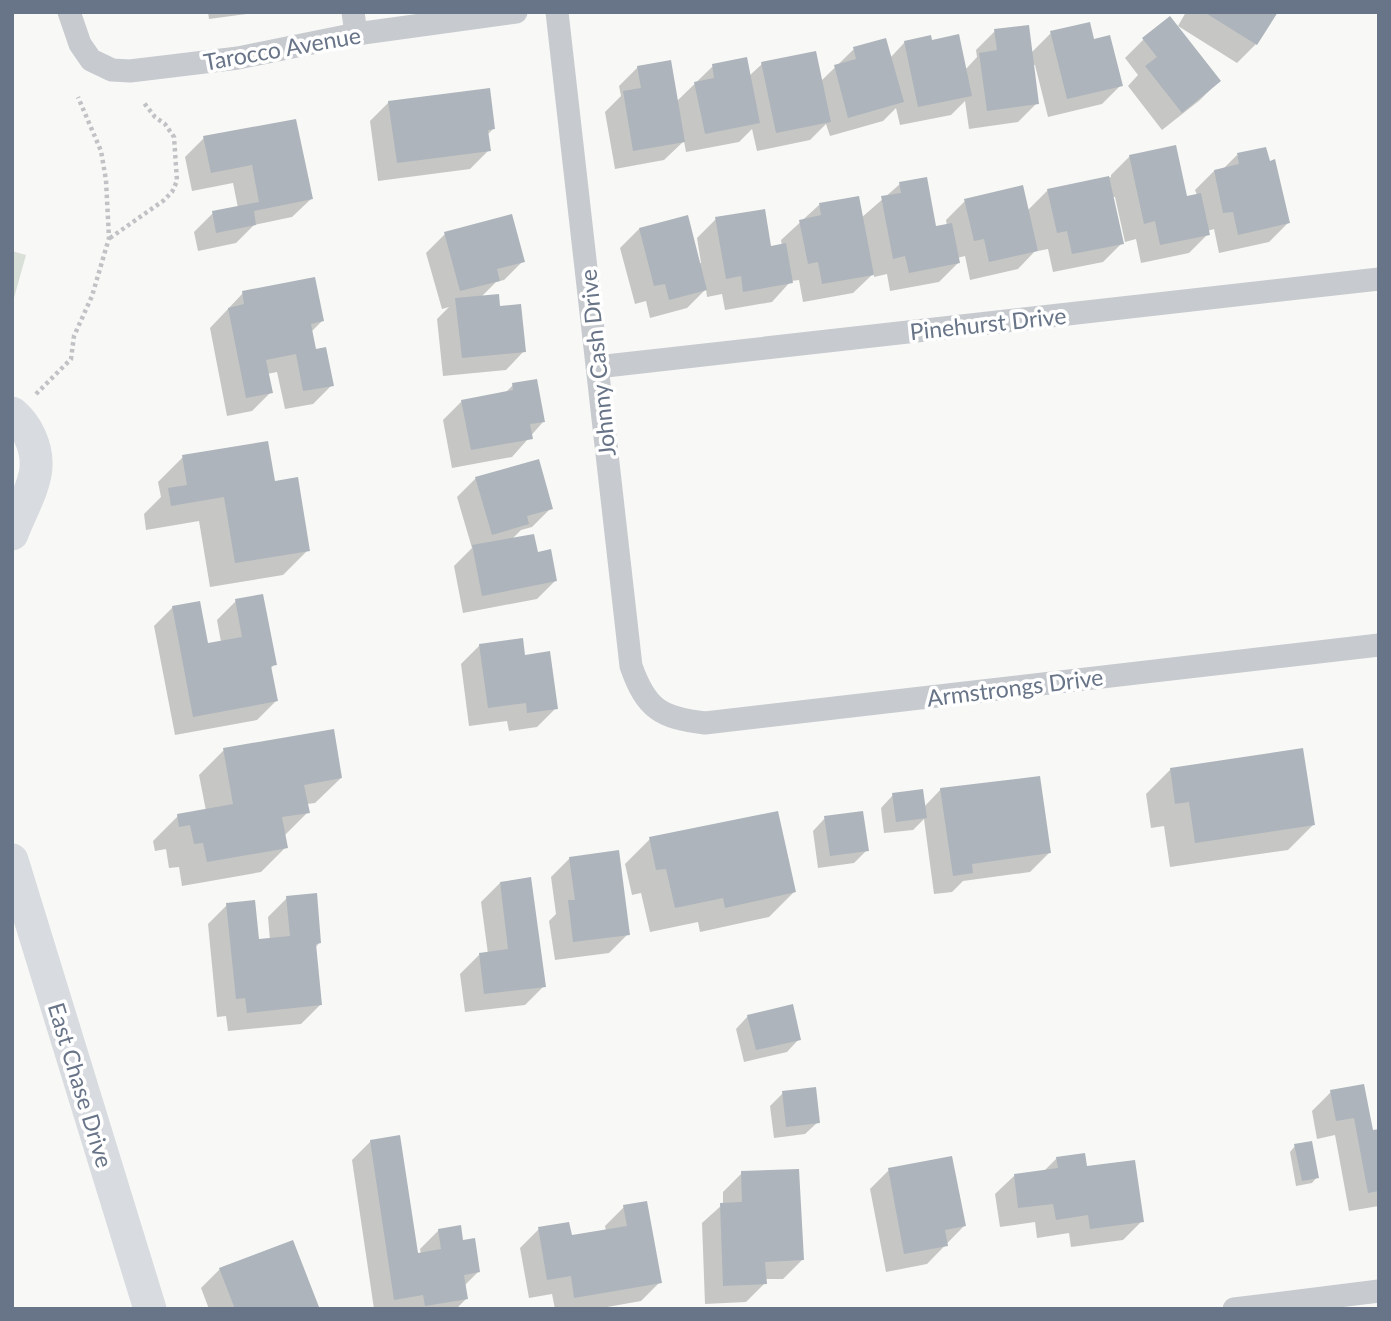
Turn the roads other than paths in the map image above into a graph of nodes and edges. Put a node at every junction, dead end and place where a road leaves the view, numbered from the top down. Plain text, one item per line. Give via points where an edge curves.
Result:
1 (69, 12) edge
2 (516, 12) edge
3 (557, 12) edge
4 (354, 23) edge
5 (1379, 279) edge
6 (597, 367) junction
7 (24, 409) edge
8 (12, 534) edge
9 (1379, 645) edge
10 (654, 708) joint
11 (12, 860) edge
12 (1379, 1291) edge
13 (150, 1309) edge
14 (1234, 1309) edge

1 - 4 street, Tarocco Avenue via 91,60 111,70 130,71 238,58
2 - 4 street, Tarocco Avenue
3 - 6 street, Johnny Cash Drive
5 - 6 street, Pinehurst Drive
6 - 10 street, Johnny Cash Drive via 631,666 639,688
7 - 8 street via 37,467
9 - 10 street, Armstrongs Drive via 705,723 676,719
11 - 13 street, East Chase Drive
12 - 14 street

